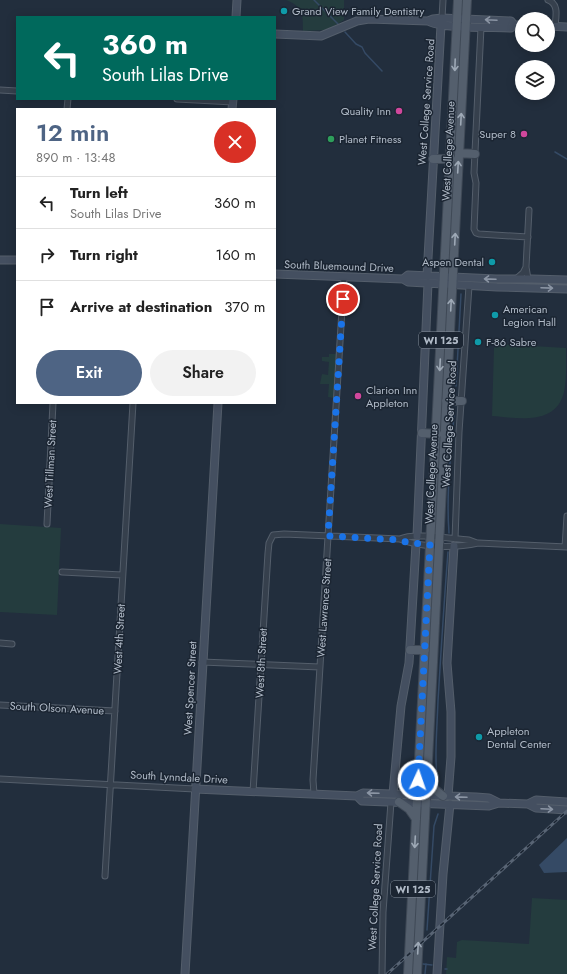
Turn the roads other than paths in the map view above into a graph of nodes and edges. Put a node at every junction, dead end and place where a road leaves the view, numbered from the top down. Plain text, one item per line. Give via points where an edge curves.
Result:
1 (237, 0) edge
2 (443, 0) edge
3 (458, 0) edge
4 (467, 0) edge
5 (548, 0) edge
6 (555, 13) edge
7 (236, 16) edge
8 (442, 22) junction
9 (457, 22) junction
10 (466, 23) junction
11 (515, 23) edge
12 (515, 26) edge
13 (555, 26) edge
14 (481, 27) junction
15 (567, 27) edge
16 (276, 34) edge
17 (0, 90) edge
18 (16, 91) edge
19 (191, 100) edge
20 (233, 103) edge
21 (459, 153) junction
22 (475, 154) junction
23 (433, 159) junction
24 (450, 159) junction
25 (529, 210) dead end
26 (528, 237) junction
27 (0, 260) edge
28 (16, 260) edge
29 (526, 267) junction
30 (276, 274) edge
31 (344, 277) junction
32 (428, 279) junction
33 (516, 279) junction
34 (528, 279) junction
35 (567, 280) edge
36 (448, 281) junction
37 (468, 286) junction
38 (501, 287) junction
39 (567, 288) edge
40 (446, 401) junction
41 (462, 401) junction
42 (53, 404) edge
43 (133, 404) edge
44 (218, 404) edge
45 (422, 433) junction
46 (436, 434) junction
47 (567, 516) edge
48 (47, 524) dead end
49 (328, 536) junction
50 (416, 540) junction
51 (435, 542) junction
52 (454, 542) junction
53 (566, 547) edge
54 (62, 572) dead end
55 (122, 575) junction
56 (0, 643) edge
57 (12, 644) dead end
58 (410, 650) junction
59 (425, 650) junction
60 (202, 662) junction
61 (261, 665) junction
62 (320, 667) junction
63 (0, 705) edge
64 (115, 711) junction
65 (0, 779) edge
66 (426, 780) junction
67 (110, 785) junction
68 (195, 789) junction
69 (253, 792) junction
70 (314, 794) junction
71 (392, 794) junction
72 (357, 796) junction
73 (445, 796) junction
74 (421, 799) junction
75 (395, 802) junction
76 (567, 802) edge
77 (499, 803) junction
78 (450, 804) junction
79 (528, 804) junction
80 (567, 810) edge
81 (416, 819) junction
82 (105, 876) dead end
83 (185, 974) edge
84 (382, 974) edge
85 (408, 974) edge
86 (416, 974) edge
87 (437, 974) edge

1 - 7 street
2 - 8 street, West College Service Road
3 - 9 main road, West College Avenue / WI 125
4 - 10 main road, West College Avenue / WI 125
5 - 6 street via 554,4
8 - 9 street
8 - 16 street via 433,24 428,21 369,19 357,21 321,36
8 - 23 street, West College Service Road
9 - 10 street
9 -> 24 main road, West College Avenue / WI 125
11 -> 10 street via 511,21
10 - 14 street
21 -> 10 main road, West College Avenue / WI 125
12 - 14 street
13 - 15 street
14 - 22 street
17 - 18 street
19 - 20 street
21 - 22 main road
36 -> 21 main road, West College Avenue / WI 125
22 - 26 street via 475,232 484,235
23 - 24 main road
23 - 32 street, West College Service Road
24 - 36 main road, West College Avenue / WI 125
25 - 26 street
26 - 29 street
27 - 28 street
29 - 33 street
29 - 34 street
30 - 31 street, South Bluemound Drive
31 - 32 street, South Bluemound Drive via 403,279 408,275
31 - 49 street, West Lawrence Street
32 - 36 street, South Bluemound Drive
32 - 45 street, West College Service Road
33 - 34 street
33 -> 36 street
34 - 35 street
34 - 38 street via 524,284 508,284
36 - 37 street
40 -> 36 main road, West College Avenue / WI 125
36 -> 46 main road, West College Avenue / WI 125
37 - 38 street
37 - 41 street, West College Service Road
38 -> 39 street
40 - 41 main road
40 - 51 main road, West College Avenue / WI 125
41 - 52 street, West College Service Road
42 - 48 street, West Tillman Street
43 - 55 street, West 4th Street
44 - 60 street, West Spencer Street
45 - 46 main road
45 - 50 street, West College Service Road
46 - 51 main road, West College Avenue / WI 125
47 - 53 street
49 - 50 street via 406,542
49 - 61 street, West 8th Street via 278,534 273,536 269,543
49 - 62 street, West Lawrence Street
50 - 51 street
50 - 51 street
50 - 58 street, West College Service Road
51 - 52 street
51 - 52 street
51 - 59 main road, West College Avenue / WI 125
51 - 66 main road, West College Avenue / WI 125
52 - 53 street via 469,545 478,543
52 - 73 street, West College Service Road via 447,663 451,756
54 - 55 street
55 - 64 street, West 4th Street
56 - 57 street
58 - 59 main road
58 - 71 street, West College Service Road
59 - 74 main road, West College Avenue / WI 125
60 - 61 street
60 - 68 street, West Spencer Street
61 - 62 street
61 - 69 street, West 8th Street
62 - 70 street, West Lawrence Street
63 - 64 street, South Olson Avenue
64 - 67 street, West 4th Street
65 - 67 street, South Lynndale Drive
66 - 73 main road
66 - 74 main road, West College Avenue / WI 125
67 - 68 street, South Lynndale Drive
67 - 82 street, West 4th Street
68 - 69 street, South Lynndale Drive
68 - 83 street, West Spencer Street
69 - 70 street, South Lynndale Drive
70 - 72 street, South Lynndale Drive
71 -> 72 street, South Lynndale Drive via 362,793
71 - 74 street, South Lynndale Drive
72 - 75 street, South Lynndale Drive via 362,801
73 - 74 street
77 -> 73 street via 489,798
74 - 75 street, South Lynndale Drive
74 - 78 street
74 - 81 main road, West College Avenue / WI 125
86 -> 74 main road, West College Avenue / WI 125
75 - 81 main road via 409,809
75 - 84 street, West College Service Road via 382,921
76 - 79 street via 536,800
77 - 78 street via 489,806
77 - 79 street
78 - 87 street via 442,874
79 -> 80 street via 536,808
81 -> 85 main road, West College Avenue / WI 125

